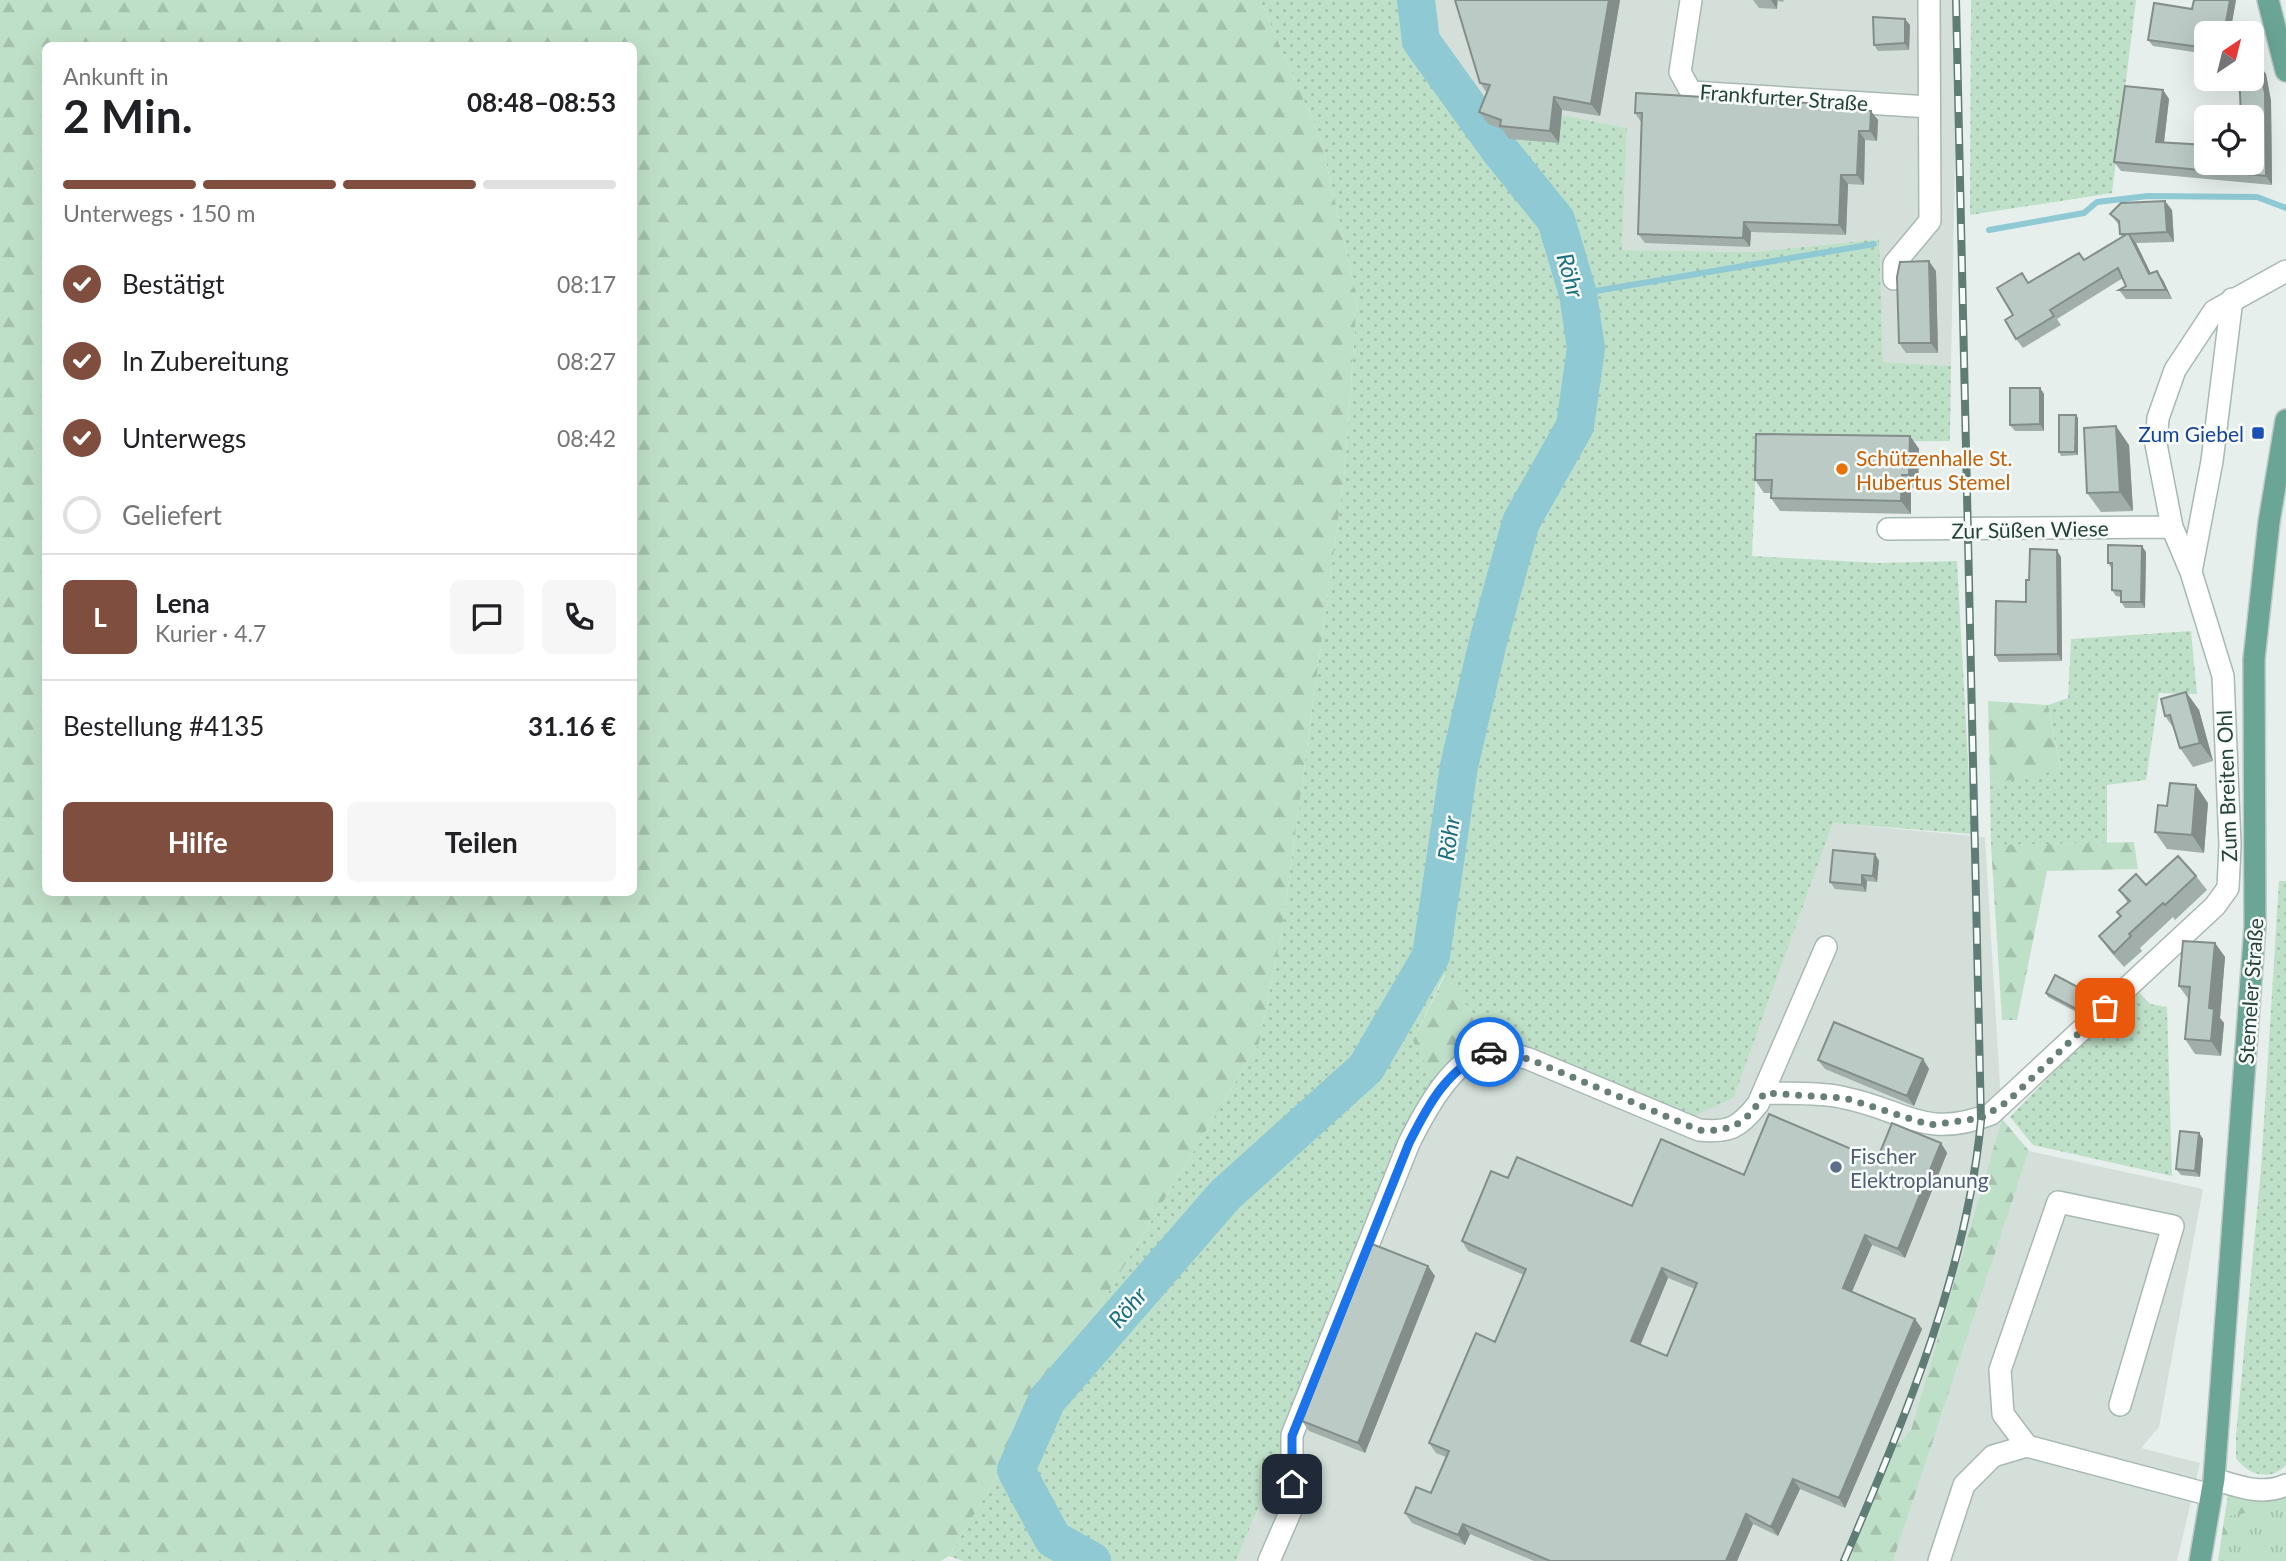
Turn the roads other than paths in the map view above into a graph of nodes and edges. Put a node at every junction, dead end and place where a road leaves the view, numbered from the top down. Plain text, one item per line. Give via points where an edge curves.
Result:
1 (1691, 0) edge
2 (1929, 0) edge
3 (2268, 0) edge
4 (2285, 63) edge
5 (1929, 107) junction
6 (2286, 271) edge
7 (1894, 279) edge
8 (2232, 299) junction
9 (2286, 420) edge
10 (2172, 527) junction
11 (1888, 529) dead end
12 (2191, 572) junction
13 (1826, 947) dead end
14 (1764, 1093) junction
15 (2120, 1405) dead end
16 (2027, 1446) junction
17 (2286, 1485) edge
18 (2213, 1487) junction
19 (1269, 1561) edge
20 (1939, 1561) edge
21 (2200, 1561) edge

1 - 5 street, Frankfurter Straße via 1680,72 1691,92
2 - 5 street
3 - 4 main road
5 - 7 street via 1930,221 1894,264
6 - 8 street, Zum Breiten Ohl
8 - 10 street, Zum Breiten Ohl via 2214,311 2196,336 2175,370 2158,418 2156,444
8 - 12 street, Zum Breiten Ohl via 2212,461
9 - 18 main road, Stemeler Straße via 2254,659 2255,926
10 - 11 street, Zur Süßen Wiese
10 - 12 street, Zum Breiten Ohl
12 - 14 street, Zum Breiten Ohl via 2223,676 2230,845 2228,888 2215,906 1992,1114 1930,1125 1845,1098
13 - 14 street
14 - 19 street via 1743,1123 1720,1132 1699,1130 1508,1053 1491,1051 1470,1059 1452,1076 1427,1107 1409,1143 1292,1436 1292,1508
15 - 16 street via 2173,1226 2059,1202 2000,1370 2003,1414
16 - 18 street
16 - 20 street via 1993,1456 1964,1485
17 - 18 street via 2264,1490
18 - 21 main road, Stemeler Straße

